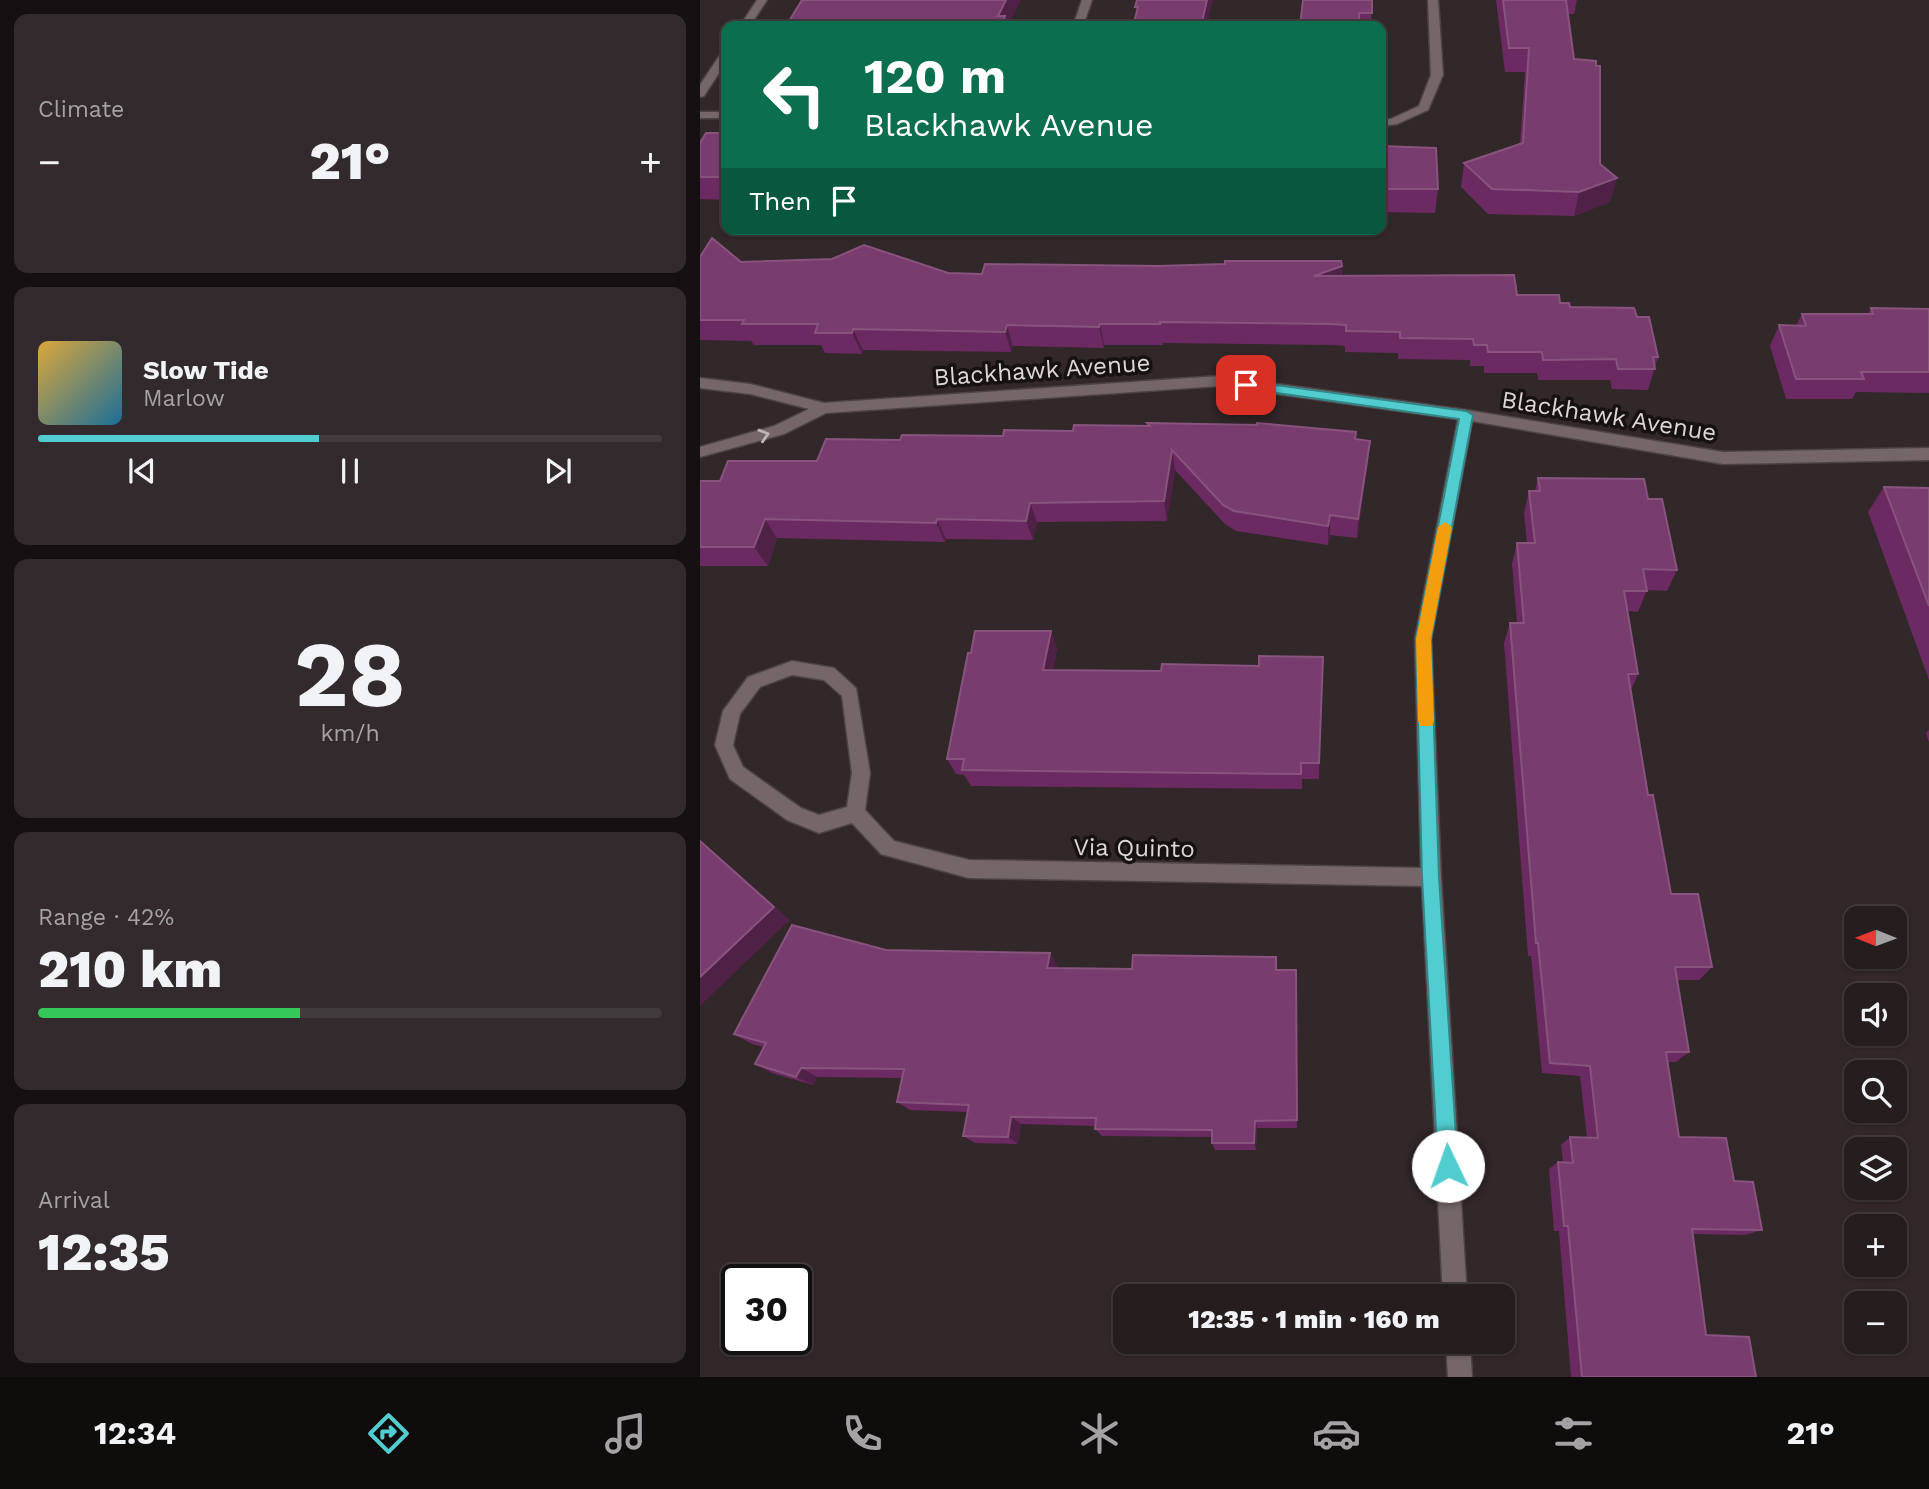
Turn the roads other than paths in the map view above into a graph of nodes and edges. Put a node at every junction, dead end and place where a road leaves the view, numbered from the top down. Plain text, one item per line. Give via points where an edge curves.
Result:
1 (762, 0) edge
2 (1087, 0) edge
3 (1433, 0) edge
4 (748, 21) edge
5 (1080, 21) edge
6 (721, 62) edge
7 (700, 94) edge
8 (700, 115) edge
9 (721, 116) edge
10 (1386, 123) edge
11 (700, 383) edge
12 (824, 408) junction
13 (1466, 415) junction
14 (700, 452) edge
15 (1929, 454) edge
16 (855, 813) junction
17 (1431, 877) junction
18 (1454, 1284) edge
19 (1459, 1354) edge
20 (1460, 1377) edge

1 - 4 street
2 - 5 street
3 - 10 street via 1437,75 1424,108
6 - 7 street
8 - 9 street
11 - 12 street, Blackhawk Avenue via 750,389
12 - 13 street, Blackhawk Avenue via 1219,382
14 -> 12 street, Blackhawk Avenue via 779,430
13 - 15 street, Blackhawk Avenue via 1723,458
13 - 17 street via 1423,639
16 - 16 street via 861,773 850,693 828,673 792,668 754,682 732,711 724,745 736,774 794,814 819,824
16 - 17 street, Via Quinto via 888,848 969,869
17 - 18 street
19 - 20 street

